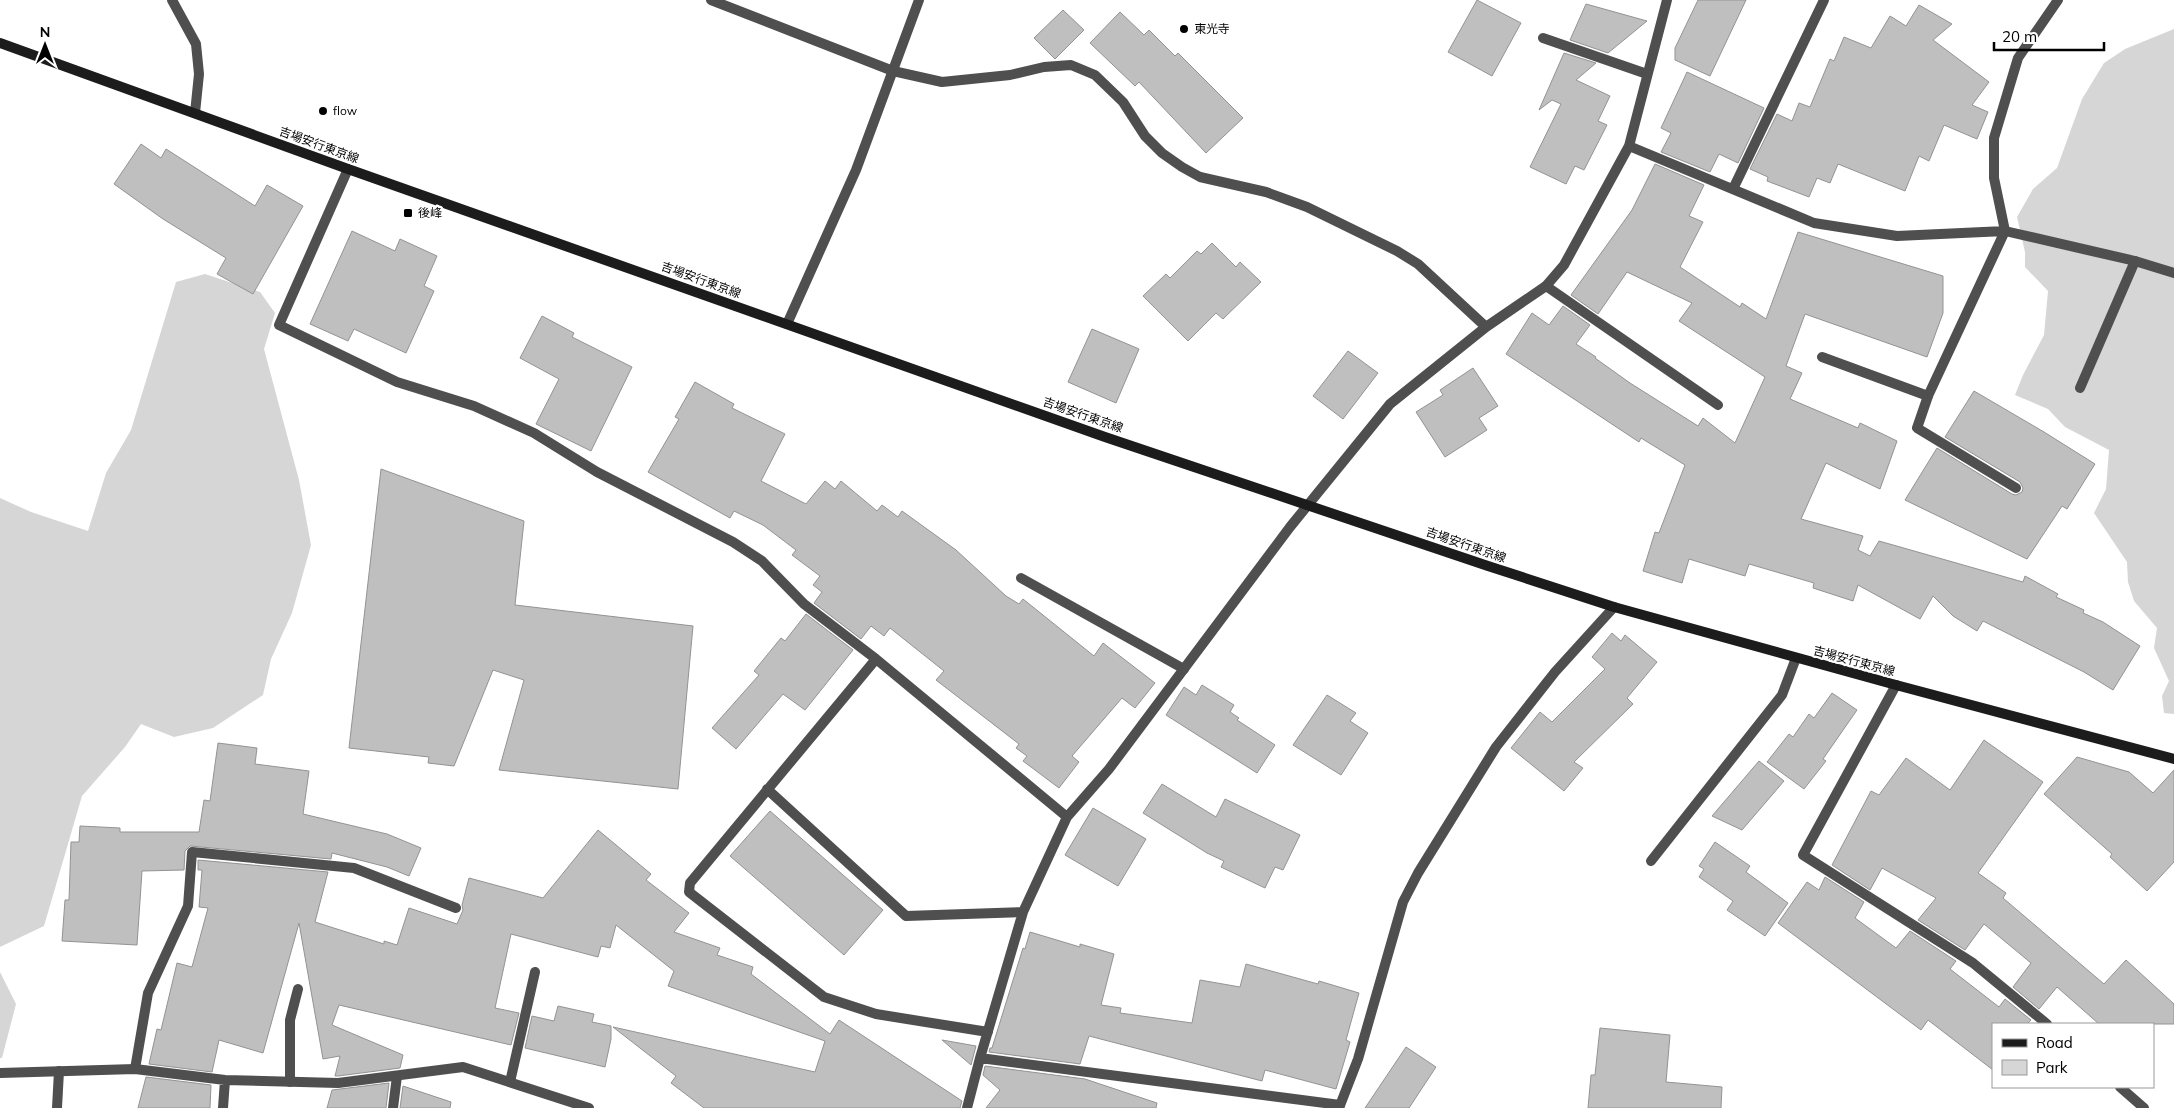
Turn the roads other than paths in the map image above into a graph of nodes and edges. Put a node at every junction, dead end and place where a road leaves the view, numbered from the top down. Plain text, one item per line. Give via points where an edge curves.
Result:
1 (172, 0) edge
2 (711, 0) edge
3 (919, 0) edge
4 (1667, 0) edge
5 (1824, 0) edge
6 (2058, 0) edge
7 (1543, 38) dead end
8 (0, 43) edge
9 (893, 71) junction
10 (1647, 74) junction
11 (195, 113) junction
12 (1629, 146) junction
13 (348, 168) junction
14 (1733, 189) junction
15 (2005, 232) junction
16 (2135, 261) junction
17 (2174, 273) edge
18 (1546, 286) junction
19 (787, 324) junction
20 (1486, 327) junction
21 (1822, 357) dead end
22 (2080, 388) dead end
23 (1928, 396) junction
24 (1718, 405) dead end
25 (2016, 488) dead end
26 (1308, 504) junction
27 (1021, 578) dead end
28 (1614, 607) junction
29 (1796, 658) junction
30 (876, 659) junction
31 (1184, 669) junction
32 (1896, 685) junction
33 (2174, 759) edge
34 (767, 789) junction
35 (1067, 817) junction
36 (1651, 861) dead end
37 (456, 908) dead end
38 (1022, 912) junction
39 (535, 972) dead end
40 (298, 989) dead end
41 (2046, 1023) edge
42 (988, 1032) junction
43 (980, 1058) junction
44 (135, 1068) junction
45 (59, 1071) junction
46 (0, 1073) edge
47 (397, 1076) junction
48 (224, 1080) junction
49 (290, 1082) junction
50 (510, 1082) junction
51 (2121, 1088) edge
52 (1340, 1107) edge
53 (57, 1108) edge
54 (224, 1108) edge
55 (392, 1108) edge
56 (589, 1108) edge
57 (967, 1108) edge
58 (2144, 1108) edge

1 - 11 street via 196,44 199,74
2 - 9 street
3 - 9 street
4 - 10 street
5 - 14 street
6 - 15 street via 2018,58 1994,138 1994,178
7 - 10 street
8 - 11 main road, 吉場安行東京線
9 - 19 street via 856,170
9 - 20 street via 942,82 1071,65 1095,75 1122,102 1145,136 1182,167 1200,177 1266,192 1307,207 1397,251 1418,264
10 - 12 street
11 - 13 main road, 吉場安行東京線
12 - 14 street
12 - 18 street via 1564,265
13 - 19 main road, 吉場安行東京線
13 - 30 street via 279,325 397,382 474,406 534,433 597,472 734,542 762,561 804,604
14 - 15 street via 1814,223 1897,236
15 - 16 street
15 - 23 street
16 - 17 street
16 - 22 street
18 - 20 street
18 - 24 street
19 - 26 main road, 吉場安行東京線 via 1105,437
20 - 26 street via 1390,404
21 - 23 street
23 - 25 street via 1917,428
26 - 28 main road, 吉場安行東京線
26 - 31 street
27 - 31 street
28 - 29 main road, 吉場安行東京線
28 - 52 street via 1555,672 1496,747 1418,873 1400,911 1358,1059
29 - 32 main road, 吉場安行東京線
29 - 36 street via 1782,695
30 - 34 street
30 - 35 street
31 - 35 street via 1109,769
32 - 33 main road, 吉場安行東京線
32 - 41 street via 1803,855 1973,963
34 - 38 street via 906,916
34 - 42 street via 690,883 689,892 824,997 876,1014
35 - 38 street
37 - 44 street via 354,868 192,852 188,906 148,993
38 - 42 street
39 - 50 street
40 - 49 street via 290,1020
42 - 43 street
43 - 52 street
43 - 57 street
44 - 45 street
44 - 48 street
45 - 46 street
45 - 53 street
47 - 49 street via 338,1083
47 - 50 street via 463,1067
47 - 55 street
48 - 49 street
48 - 54 street
50 - 56 street
51 - 58 street

